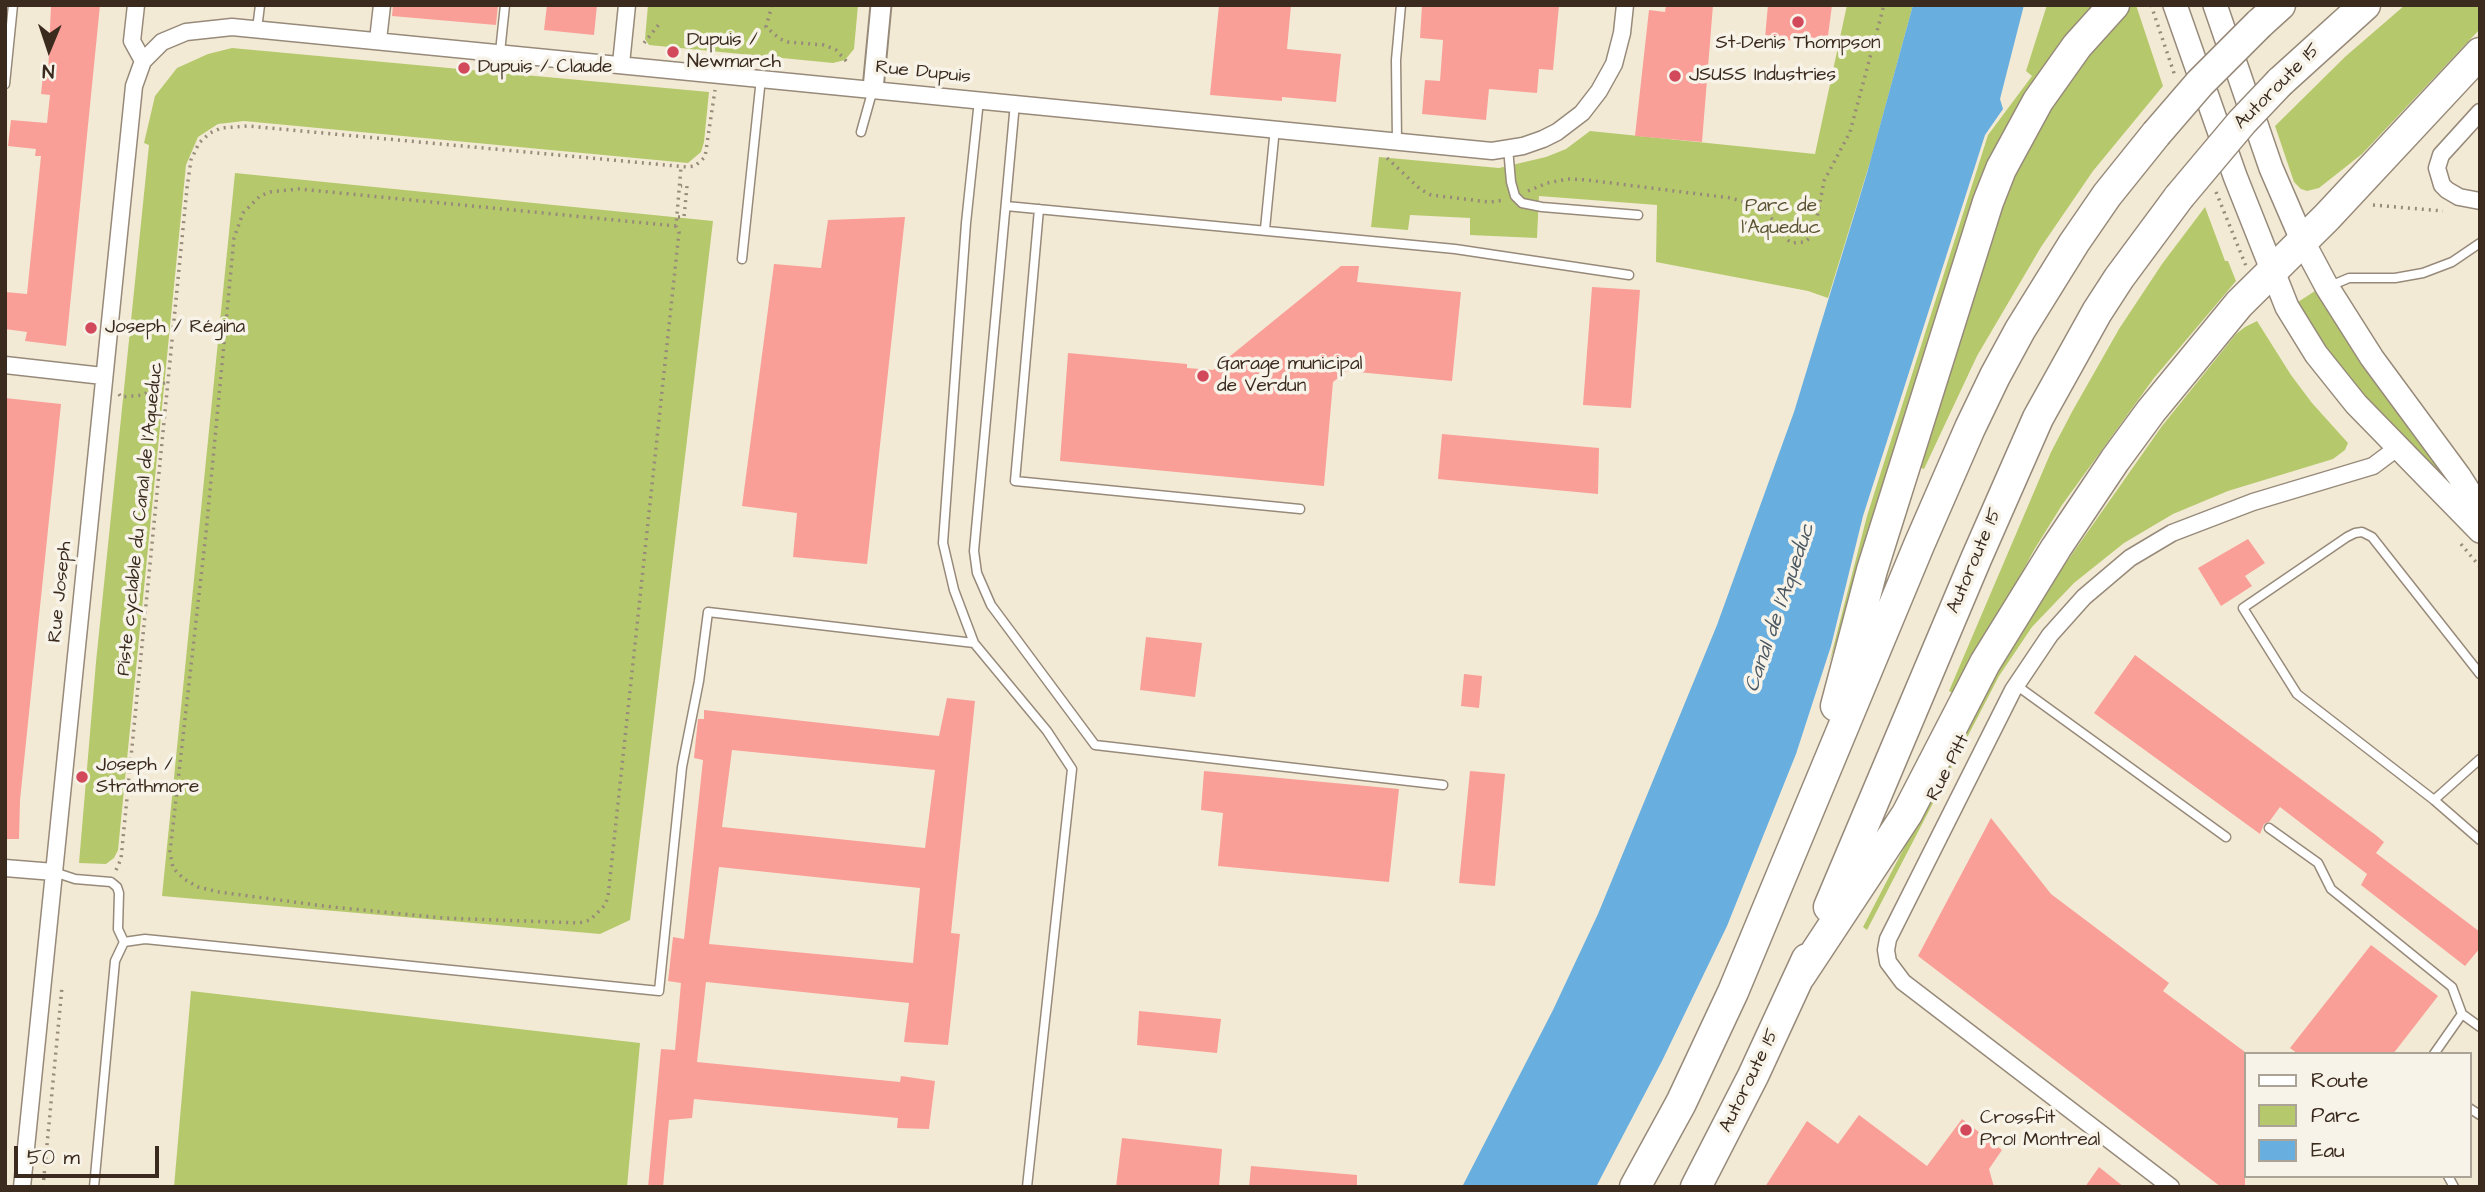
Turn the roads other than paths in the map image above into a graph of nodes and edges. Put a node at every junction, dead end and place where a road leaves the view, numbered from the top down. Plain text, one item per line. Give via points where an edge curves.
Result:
1 (13, 5) edge
2 (136, 5) edge
3 (260, 5) edge
4 (382, 5) edge
5 (505, 5) edge
6 (627, 5) edge
7 (881, 5) edge
8 (1401, 5) edge
9 (1625, 5) edge
10 (2114, 5) edge
11 (2175, 5) edge
12 (2215, 5) edge
13 (2365, 5) edge
14 (2270, 15) edge
15 (257, 29) junction
16 (378, 40) junction
17 (500, 52) junction
18 (2480, 53) edge
19 (143, 61) junction
20 (621, 64) junction
21 (761, 78) junction
22 (5, 84) edge
23 (873, 89) junction
24 (979, 100) junction
25 (1015, 103) junction
26 (2480, 112) edge
27 (1275, 128) junction
28 (861, 132) dead end
29 (1397, 141) junction
30 (1508, 148) junction
31 (2480, 201) edge
32 (1006, 206) junction
33 (1039, 209) junction
34 (1638, 215) dead end
35 (1265, 229) junction
36 (2303, 242) junction
37 (2480, 243) edge
38 (742, 259) dead end
39 (2272, 272) junction
40 (1629, 275) dead end
41 (2328, 287) junction
42 (5, 365) edge
43 (103, 376) junction
44 (2397, 448) junction
45 (1300, 509) dead end
46 (2480, 509) edge
47 (2480, 531) edge
48 (974, 643) junction
49 (2480, 674) edge
50 (2016, 684) junction
51 (2480, 759) edge
52 (1443, 785) dead end
53 (2434, 800) junction
54 (1806, 822) junction
55 (2269, 828) dead end
56 (2226, 837) dead end
57 (2480, 840) edge
58 (5, 868) edge
59 (54, 872) junction
60 (124, 942) junction
61 (1800, 976) junction
62 (2462, 1014) junction
63 (2480, 1027) edge
64 (2435, 1052) edge
65 (22, 1187) edge
66 (94, 1187) edge
67 (1027, 1187) edge
68 (1635, 1187) edge
69 (1696, 1187) edge
70 (2171, 1187) edge

1 - 22 lane
2 - 19 street via 132,41
3 - 15 lane
4 - 16 street
5 - 17 lane
6 - 20 street
7 - 23 street
8 - 29 lane
9 - 30 street, Rue Dupuis via 1614,64 1582,113 1557,132
10 - 54 highway via 2077,46 2038,101 1988,202 1872,570
11 - 39 main road
12 - 36 main road via 2275,178
13 - 61 highway, Autoroute 15, bridge via 2242,122 2179,197 2097,312 2038,418
14 - 54 highway, bridge via 2200,83 2107,195 2026,320 1970,428
15 - 16 street, Rue Dupuis
15 - 19 street, Rue Dupuis via 186,32 162,41
16 - 17 street, Rue Dupuis
17 - 20 street, Rue Dupuis
18 - 36 highway
19 - 43 street, Rue Joseph via 134,86
20 - 21 street, Rue Dupuis
21 - 23 street, Rue Dupuis
21 - 38 lane
23 - 24 street, Rue Dupuis
23 - 28 lane
24 - 25 street, Rue Dupuis
24 - 48 lane via 943,543
25 - 27 street, Rue Dupuis
25 - 32 lane
26 - 31 street via 2439,160 2442,185 2453,194
27 - 29 street, Rue Dupuis
27 - 35 lane
29 - 30 street, Rue Dupuis via 1477,150
30 - 34 lane via 1511,182 1522,204
32 - 33 lane
32 - 52 lane via 974,551 977,573 991,604 1095,745
33 - 35 lane
33 - 45 lane via 1015,481
35 - 40 lane via 1455,249
36 - 39 highway
36 - 41 main road
37 - 41 lane via 2452,262 2423,273 2349,278
39 - 44 main road via 2316,354
39 - 61 highway via 2203,346 2107,471 1985,663 1907,814
41 - 46 main road via 2391,387
42 - 43 street
43 - 59 street, Rue Joseph
44 - 47 main road
44 - 50 street, Rue Pitt via 2373,466 2206,518 2144,549 2074,607
48 - 60 lane via 708,612 682,767 659,991 145,939
48 - 67 lane via 1047,731 1072,769
49 - 53 lane via 2372,537 2362,532 2347,537 2243,608 2297,694
50 - 56 lane
50 - 70 street, Rue Pitt via 1893,927 1886,944 1888,962 1917,993
51 - 53 lane
53 - 57 lane
54 - 68 highway via 1708,1046
55 - 62 lane via 2318,863 2331,888 2452,987
58 - 59 street
59 - 60 lane via 117,887 118,929
59 - 65 street, Rue Joseph
60 - 66 lane via 115,961
61 - 69 highway, Autoroute 15
62 - 63 lane
62 - 64 lane

